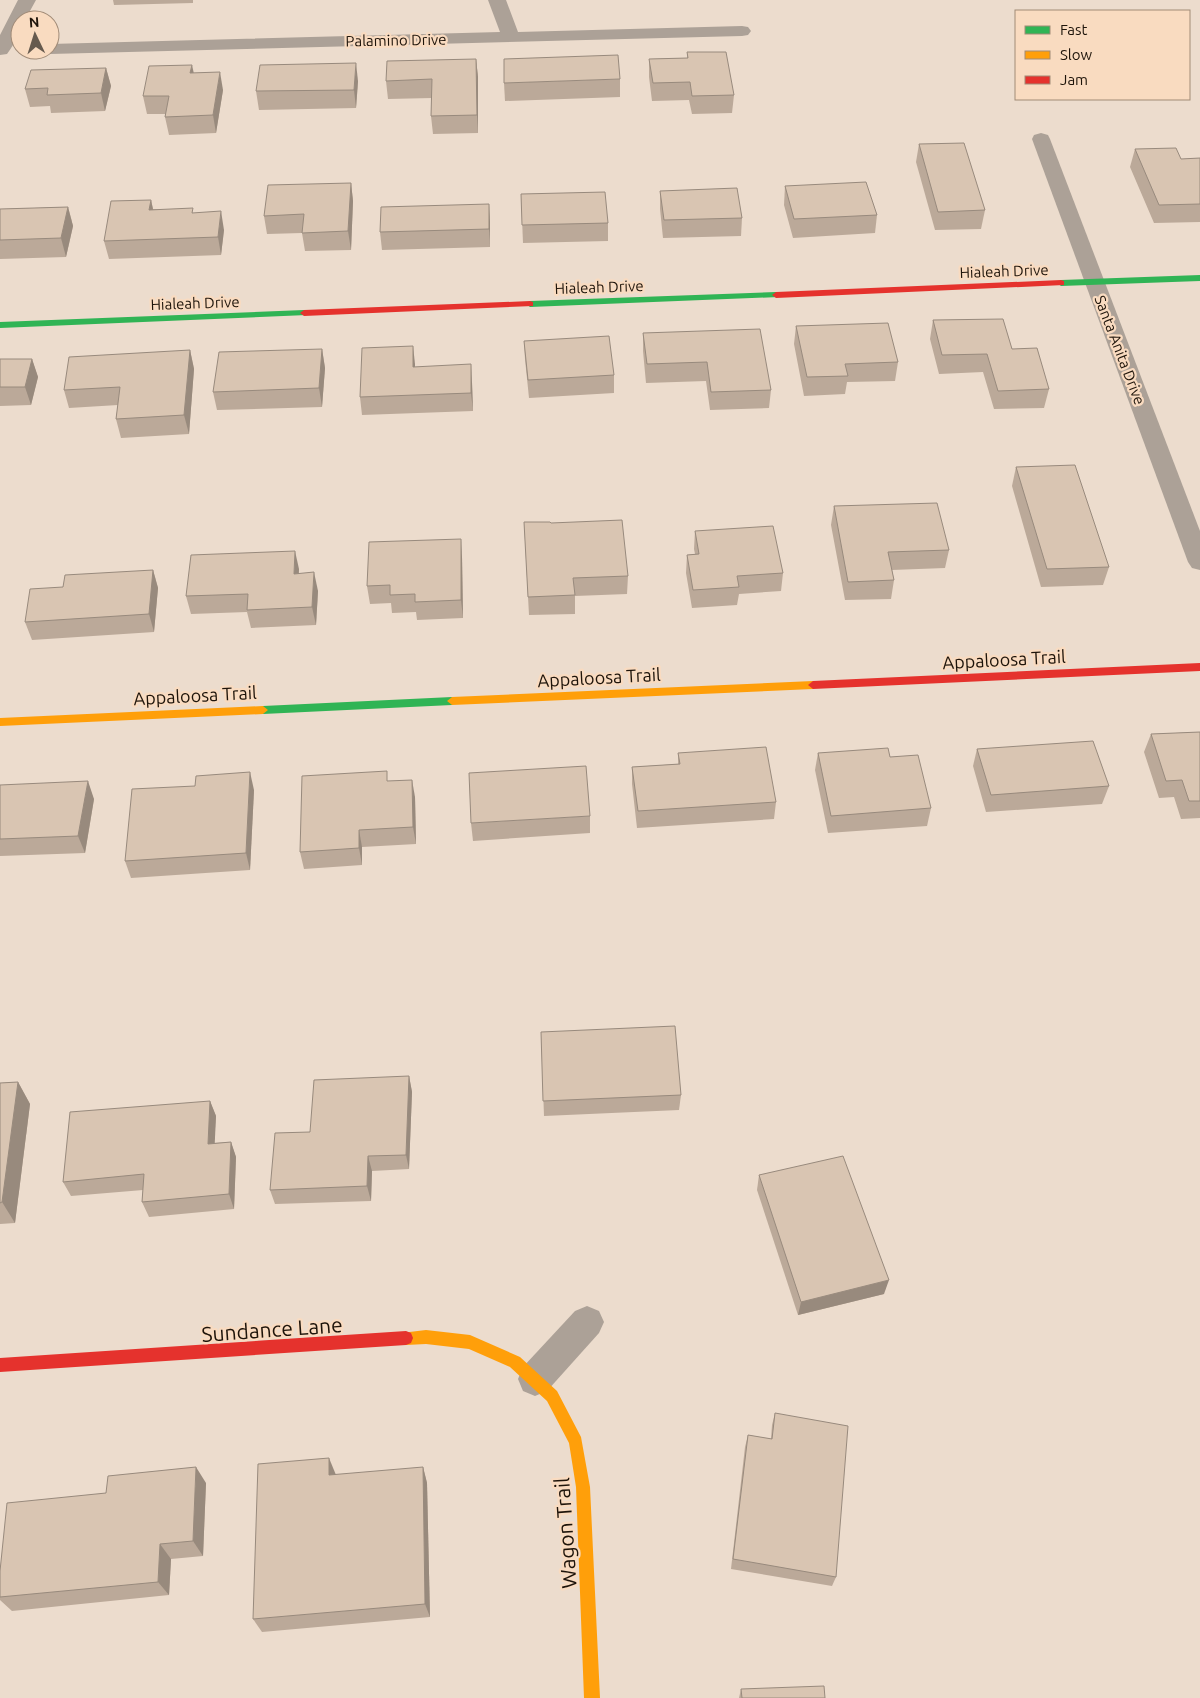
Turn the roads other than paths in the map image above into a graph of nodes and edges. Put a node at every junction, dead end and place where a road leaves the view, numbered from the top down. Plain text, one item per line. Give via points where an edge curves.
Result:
1 (27, 0) edge
2 (498, 0) edge
3 (742, 31) dead end
4 (511, 37) junction
5 (60, 49) edge
6 (1, 50) edge
7 (1041, 139) dead end
8 (1200, 278) edge
9 (1095, 282) junction
10 (0, 325) edge
11 (1200, 562) edge
12 (1200, 667) edge
13 (0, 722) edge
14 (588, 1322) dead end
15 (0, 1365) edge
16 (535, 1379) junction
17 (592, 1698) edge

1 - 6 street
2 - 4 street
3 - 4 street, Palamino Drive
4 - 5 street, Palamino Drive
7 - 9 street, Santa Anita Drive
8 - 9 street, Hialeah Drive
9 - 10 street, Hialeah Drive
9 - 11 street, Santa Anita Drive
12 - 13 street, Appaloosa Trail
14 - 16 street
15 - 16 street, Sundance Lane via 426,1337 470,1342 515,1362
16 - 17 street, Wagon Trail via 552,1396 576,1442 583,1487

